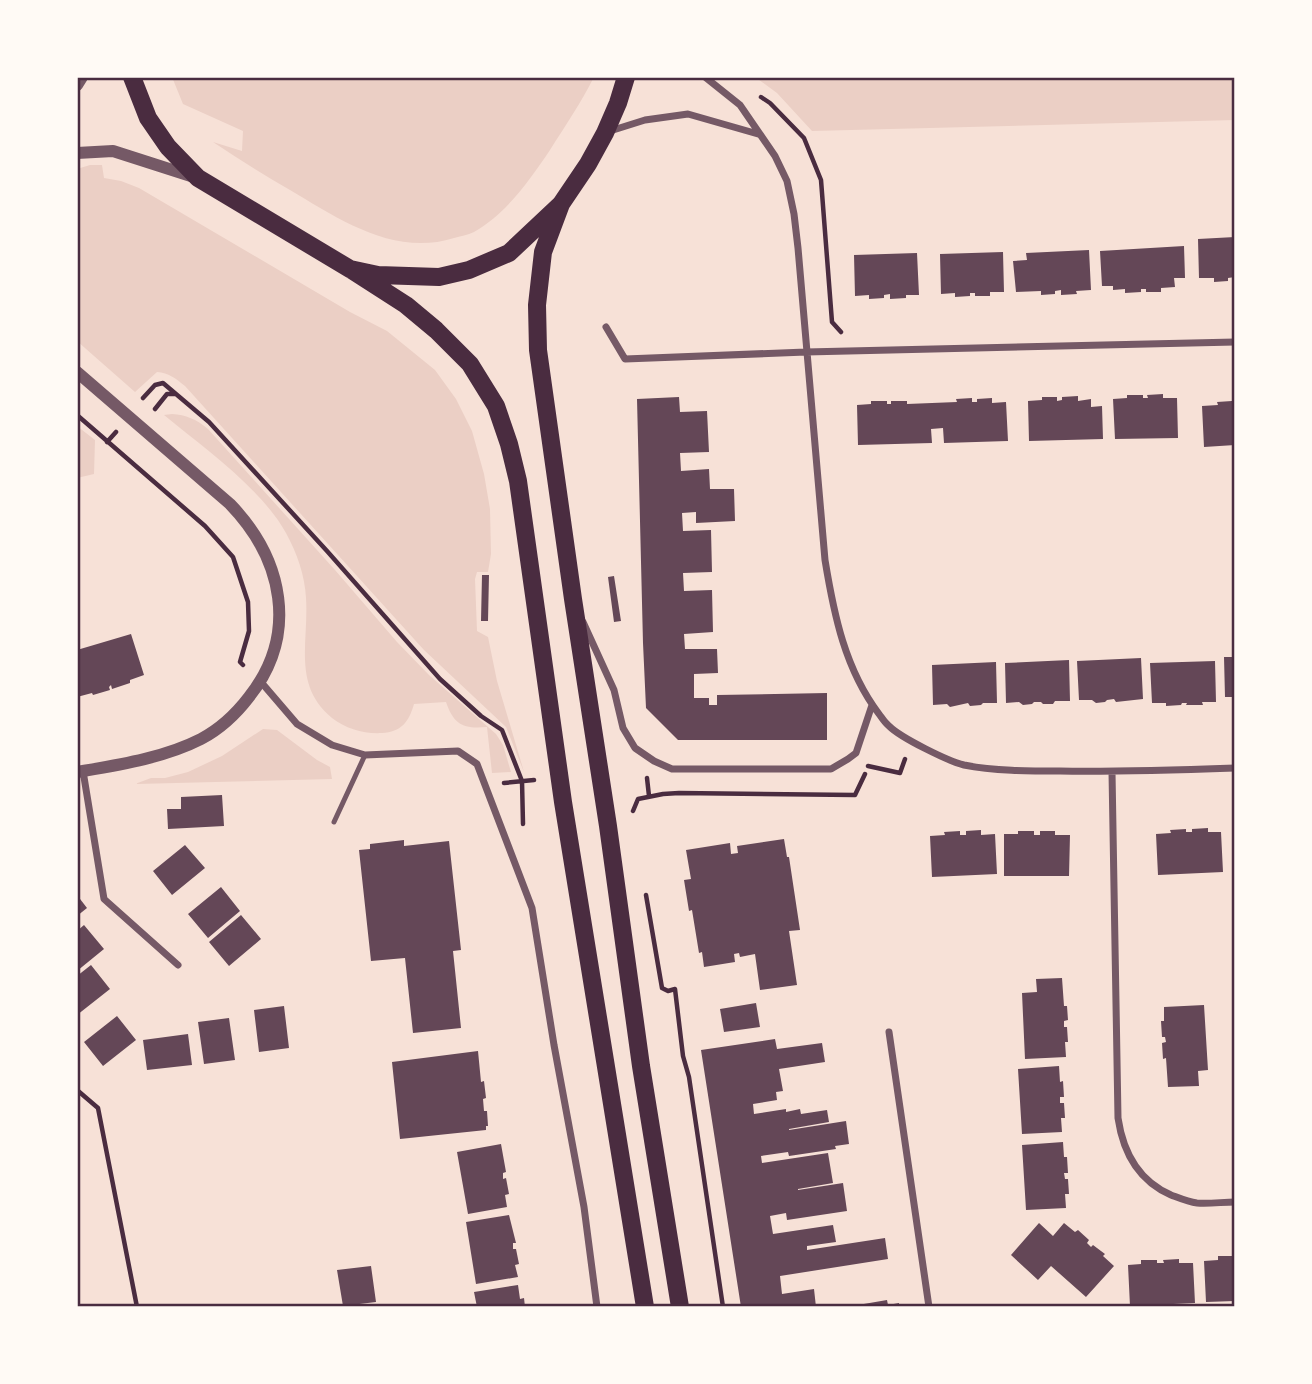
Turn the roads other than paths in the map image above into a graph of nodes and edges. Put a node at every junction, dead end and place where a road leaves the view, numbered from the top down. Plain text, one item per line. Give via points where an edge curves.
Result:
1 (82, 77) edge
2 (132, 77) edge
3 (626, 77) edge
4 (705, 77) edge
5 (77, 85) edge
6 (605, 133) junction
7 (758, 134) junction
8 (77, 153) edge
9 (198, 178) junction
10 (561, 204) junction
11 (350, 269) junction
12 (606, 327) dead end
13 (1235, 342) edge
14 (806, 352) junction
15 (77, 372) edge
16 (573, 599) junction
17 (261, 682) junction
18 (872, 705) junction
19 (365, 755) junction
20 (1235, 768) edge
21 (80, 771) edge
22 (1112, 772) junction
23 (334, 822) dead end
24 (178, 965) dead end
25 (889, 1032) dead end
26 (1235, 1202) edge
27 (597, 1307) edge
28 (645, 1307) edge
29 (680, 1307) edge
30 (929, 1307) edge

1 - 5 street
2 - 9 main road via 148,118
3 - 6 main road
4 - 7 street via 740,105
6 - 7 street via 645,120 688,114
6 - 10 main road
7 - 14 street via 787,181
8 - 9 street via 113,151
9 - 11 main road
10 - 11 main road via 509,253 470,270 416,277
10 - 16 main road via 543,252 537,328
11 - 28 main road via 406,305 470,364 496,407 509,444
12 - 14 street via 625,359
13 - 14 street
14 - 18 street via 831,594 838,628
15 - 17 street via 246,520 279,598 275,650
16 - 18 street via 614,690 623,728 635,748 672,769 831,769 856,753
16 - 29 main road
17 - 19 street via 297,724 332,745
17 - 21 street via 238,712 201,739 145,758
18 - 22 street via 889,727 963,765
19 - 23 lane
19 - 27 street via 458,751 477,764 532,908
20 - 22 street
21 - 24 street via 104,899
22 - 26 street via 1121,1136 1133,1163 1160,1190 1196,1203
25 - 30 street

